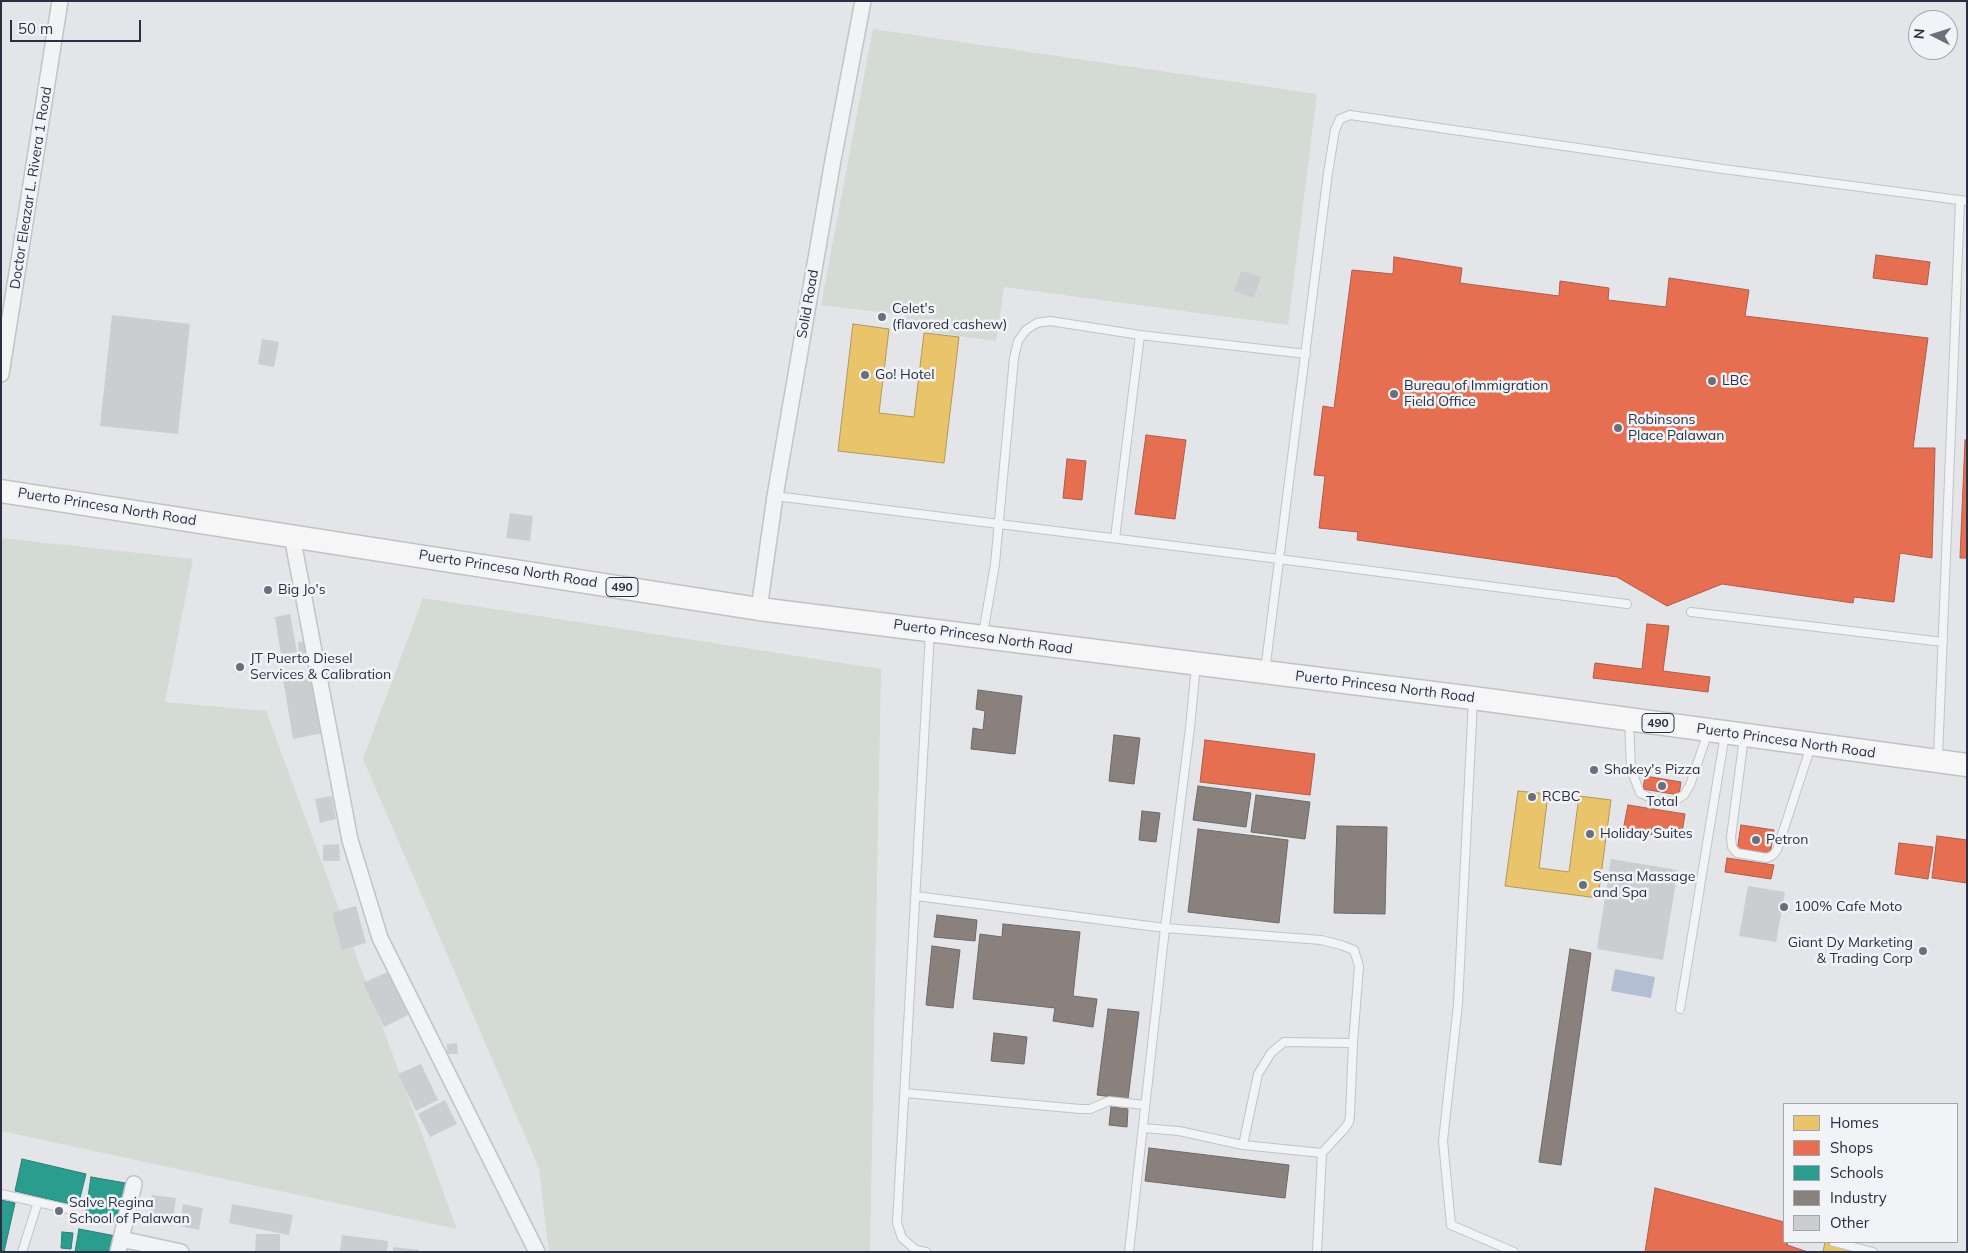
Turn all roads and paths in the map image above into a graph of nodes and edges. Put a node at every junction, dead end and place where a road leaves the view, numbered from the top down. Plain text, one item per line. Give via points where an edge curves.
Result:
1 (60, 1) edge
2 (863, 1) edge
3 (1963, 201) edge
4 (1140, 334) junction
5 (1306, 354) junction
6 (1, 374) edge
7 (1, 491) edge
8 (776, 496) junction
9 (999, 523) junction
10 (292, 536) junction
11 (1115, 538) junction
12 (1279, 558) junction
13 (1627, 604) dead end
14 (759, 608) junction
15 (1691, 612) dead end
16 (930, 630) junction
17 (983, 638) junction
18 (1943, 642) junction
19 (1196, 664) junction
20 (1265, 673) junction
21 (1473, 698) junction
22 (1629, 719) junction
23 (1726, 733) junction
24 (1812, 744) junction
25 (1938, 762) junction
26 (1967, 765) edge
27 (916, 896) junction
28 (1165, 928) junction
29 (1680, 1008) dead end
30 (1353, 1043) junction
31 (905, 1093) junction
32 (1145, 1104) junction
33 (1142, 1128) junction
34 (1243, 1145) junction
35 (1322, 1153) junction
36 (134, 1184) dead end
37 (1, 1194) edge
38 (38, 1202) junction
39 (68, 1209) dead end
40 (1838, 1243) edge
41 (120, 1246) edge
42 (22, 1252) edge
43 (181, 1252) edge
44 (537, 1252) edge
45 (926, 1252) edge
46 (1129, 1252) edge
47 (1317, 1252) edge
48 (1514, 1252) edge
49 (1873, 1252) edge

1 - 6 street, Doctor Eleazar L. Rivera 1 Road
2 - 8 street, Solid Road
3 - 5 lane via 1350,116 1340,119 1335,130
3 - 18 lane
4 - 5 lane
4 - 9 lane via 1050,322 1037,323 1026,330 1018,341 1014,358
4 - 11 lane
5 - 12 lane
7 - 10 main road, Puerto Princesa North Road / 490
8 - 9 lane
8 - 14 street, Solid Road
9 - 11 lane
9 - 17 lane
10 - 14 main road, Puerto Princesa North Road / 490
10 - 44 street via 350,840 380,938
11 - 12 lane
12 - 13 lane
12 - 20 lane
14 - 16 main road, Puerto Princesa North Road / 490
15 - 18 lane
16 - 17 main road, Puerto Princesa North Road / 490
16 - 27 lane
17 - 19 main road, Puerto Princesa North Road / 490
18 - 25 lane
19 - 20 main road, Puerto Princesa North Road / 490
19 - 28 lane
20 - 21 main road, Puerto Princesa North Road / 490
21 - 22 main road, Puerto Princesa North Road / 490
21 - 48 lane via 1458,1004 1443,1141 1451,1225
22 - 23 main road, Puerto Princesa North Road / 490
22 - 23 lane via 1631,769 1640,793 1664,802 1684,795
23 - 24 main road, Puerto Princesa North Road / 490
23 - 24 lane via 1732,847 1737,853 1767,858 1777,850
23 - 29 lane
24 - 25 main road, Puerto Princesa North Road / 490
25 - 26 main road, Puerto Princesa North Road / 490
27 - 28 lane
27 - 31 lane
28 - 30 lane via 1321,940 1354,950 1359,966
28 - 32 lane
30 - 34 lane via 1284,1042 1271,1053 1258,1074
30 - 35 lane via 1349,1122
31 - 32 lane via 1080,1109 1090,1109 1109,1101
31 - 45 lane via 897,1223 902,1238 916,1250
32 - 33 lane
33 - 34 lane
33 - 46 lane
34 - 35 lane
35 - 47 lane
36 - 41 street
37 - 38 lane
38 - 39 lane
38 - 42 lane
40 - 49 lane
41 - 43 street

